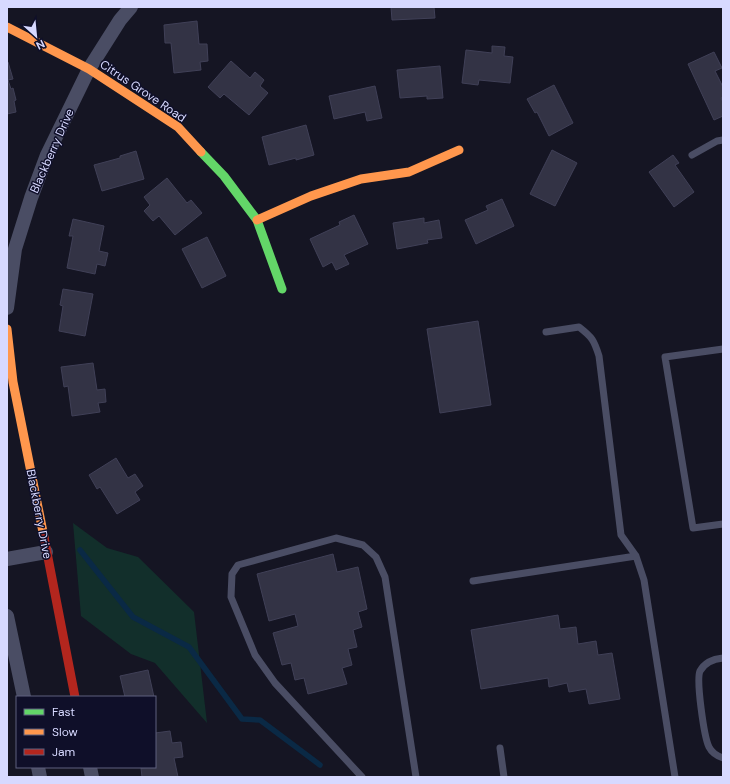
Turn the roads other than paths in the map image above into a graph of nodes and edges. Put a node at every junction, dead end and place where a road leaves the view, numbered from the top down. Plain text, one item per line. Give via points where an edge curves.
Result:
1 (131, 7) edge
2 (7, 28) edge
3 (89, 69) junction
4 (723, 140) edge
5 (459, 150) dead end
6 (692, 155) dead end
7 (257, 220) junction
8 (11, 248) edge
9 (282, 289) dead end
10 (7, 308) edge
11 (7, 329) edge
12 (546, 332) dead end
13 (723, 349) edge
14 (723, 524) edge
15 (46, 552) junction
16 (636, 556) junction
17 (7, 559) edge
18 (473, 582) dead end
19 (7, 616) edge
20 (723, 658) edge
21 (24, 696) edge
22 (76, 696) edge
23 (500, 748) dead end
24 (723, 758) edge
25 (362, 777) edge
26 (416, 777) edge
27 (504, 777) edge
28 (675, 777) edge

1 - 3 street, Blackberry Drive
2 - 3 street, Citrus Grove Road
3 - 7 street, Citrus Grove Road via 178,127 224,176
3 - 8 street, Blackberry Drive via 47,155
4 - 6 lane
5 - 7 street via 409,172 361,179 311,196
7 - 9 street, Citrus Grove Road
8 - 10 street, Blackberry Drive
11 - 15 street, Blackberry Drive via 13,382
12 - 16 lane via 579,327 595,343 599,356 621,536
13 - 14 lane via 665,358 693,528
15 - 17 street
15 - 22 street, Blackberry Drive
16 - 18 lane
16 - 28 lane via 644,580
19 - 21 street
20 - 24 lane via 705,664 700,671 698,683 706,738 714,754
23 - 27 lane
25 - 26 lane via 275,683 255,655 231,597 232,574 238,564 336,538 363,545 376,557 385,577

